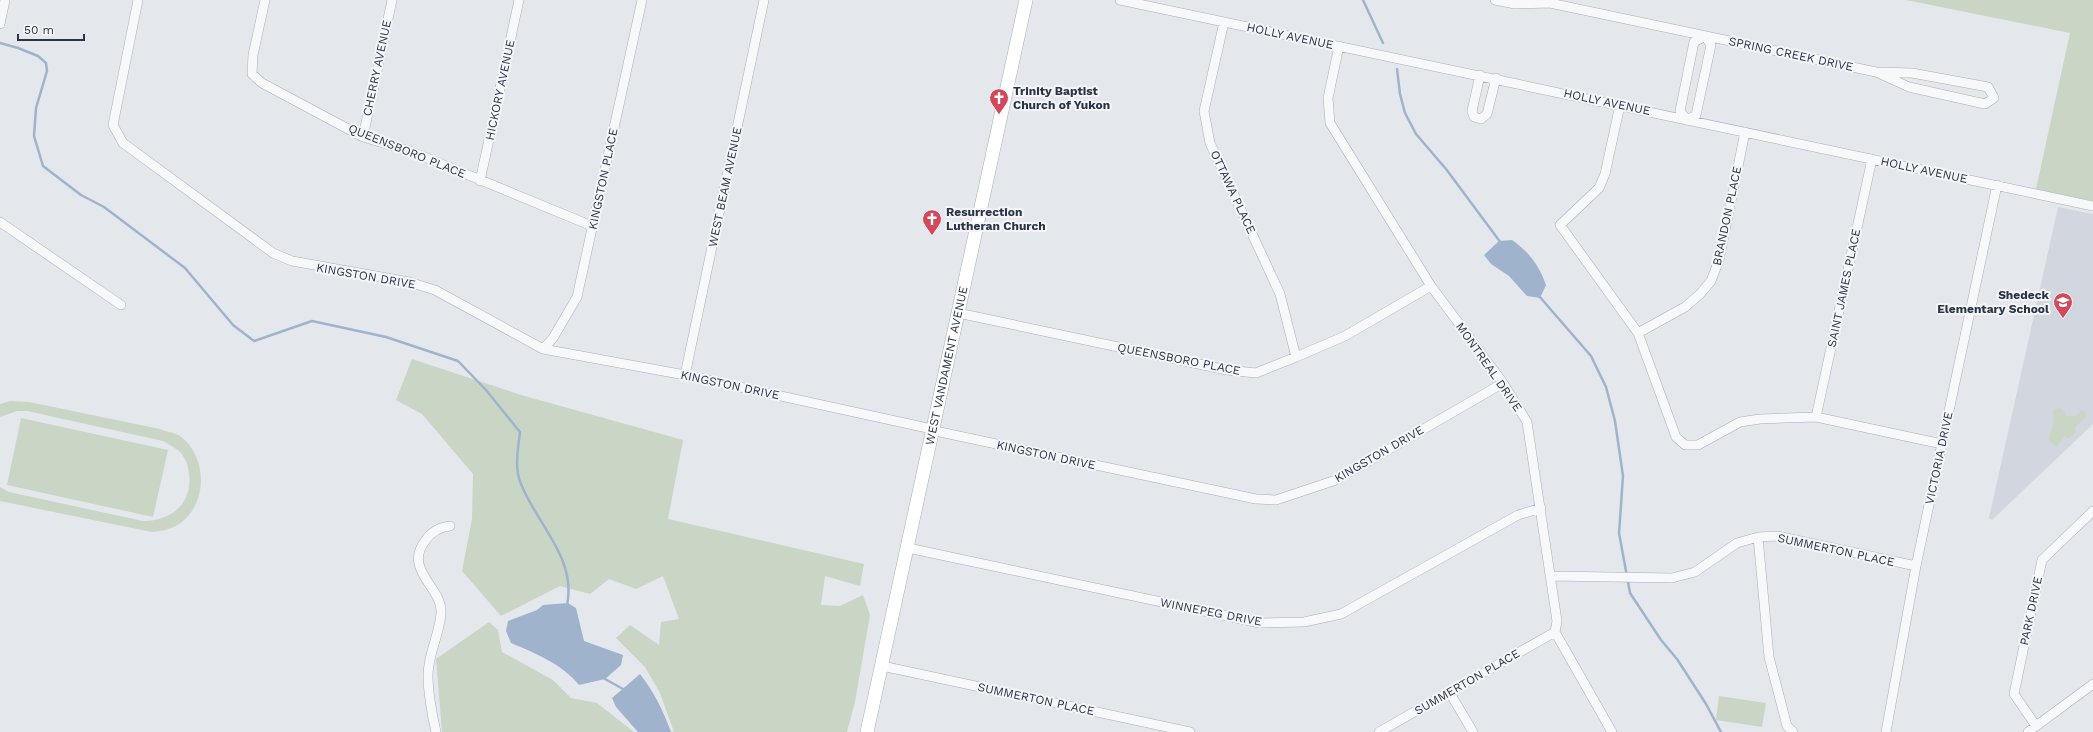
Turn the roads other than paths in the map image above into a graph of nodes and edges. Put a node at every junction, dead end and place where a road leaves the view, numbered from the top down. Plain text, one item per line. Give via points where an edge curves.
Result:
1 (5, 0) edge
2 (138, 0) edge
3 (265, 0) edge
4 (392, 0) edge
5 (519, 0) edge
6 (642, 0) edge
7 (764, 0) edge
8 (1026, 0) edge
9 (1120, 0) edge
10 (1495, 0) edge
11 (1547, 2) edge
12 (1224, 22) junction
13 (0, 24) edge
14 (1705, 36) junction
15 (1339, 46) junction
16 (1876, 72) junction
17 (1480, 75) junction
18 (1496, 78) junction
19 (1620, 105) junction
20 (1687, 120) junction
21 (1745, 132) junction
22 (363, 136) junction
23 (1872, 160) junction
24 (480, 181) junction
25 (1997, 185) junction
26 (2093, 206) edge
27 (0, 222) edge
28 (592, 226) junction
29 (1430, 286) junction
30 (121, 305) dead end
31 (958, 313) junction
32 (1638, 333) junction
33 (543, 349) junction
34 (1296, 357) junction
35 (685, 375) junction
36 (1503, 383) junction
37 (1816, 417) junction
38 (932, 429) junction
39 (1942, 444) junction
40 (1541, 508) junction
41 (2093, 512) edge
42 (450, 526) dead end
43 (1758, 537) junction
44 (908, 548) junction
45 (1916, 566) junction
46 (1551, 576) junction
47 (1555, 632) junction
48 (882, 666) junction
49 (2093, 684) edge
50 (1450, 692) junction
51 (2036, 726) junction
52 (436, 732) edge
53 (867, 732) edge
54 (1190, 732) edge
55 (1379, 732) edge
56 (1472, 732) edge
57 (1612, 732) edge
58 (1793, 732) edge
59 (1886, 732) edge
60 (2028, 732) edge

1 - 13 street
2 - 33 street, KINGSTON DRIVE via 113,125 123,143 273,253 292,261 409,282 435,290
3 - 22 street, QUEENSBORO PLACE via 253,55 252,74 262,83
4 - 22 street, CHERRY AVENUE
5 - 24 street, HICKORY AVENUE
6 - 28 street, KINGSTON PLACE
7 - 35 street, WEST BEAM AVENUE
8 - 31 street, WEST VANDAMENT AVENUE
9 - 12 street, HOLLY AVENUE
10 - 11 street, SPRING CREEK DRIVE via 1514,4
11 - 14 street, SPRING CREEK DRIVE
12 - 15 street, HOLLY AVENUE
12 - 34 street, OTTAWA PLACE via 1204,111 1206,128 1210,143 1280,294
14 - 16 street, SPRING CREEK DRIVE
14 - 20 street, SPRING CREEK DRIVE via 1711,45 1696,115
14 - 20 street via 1694,42 1680,111
15 - 17 street, HOLLY AVENUE
15 - 29 street, MONTREAL DRIVE via 1328,98 1330,123
16 - 16 street, SPRING CREEK DRIVE via 1912,72 1988,87 1994,98 1985,104 1916,89
17 - 18 street, HOLLY AVENUE
17 - 18 street via 1472,111 1474,117 1481,119 1487,114
18 - 19 street, HOLLY AVENUE
19 - 20 street, HOLLY AVENUE
19 - 32 street via 1605,174 1599,188 1560,225
20 - 21 street, HOLLY AVENUE
21 - 23 street, HOLLY AVENUE
21 - 32 street, BRANDON PLACE via 1719,260 1711,280 1685,307
22 - 24 street, QUEENSBORO PLACE via 410,151
23 - 25 street, HOLLY AVENUE
23 - 37 street, SAINT JAMES PLACE
24 - 28 street, QUEENSBORO PLACE
25 - 26 street, HOLLY AVENUE
25 - 39 street, VICTORIA DRIVE
27 - 30 street
28 - 33 street, KINGSTON PLACE via 577,297 553,338
29 - 34 street, QUEENSBORO PLACE via 1345,336
29 - 36 street, MONTREAL DRIVE
31 - 34 street, QUEENSBORO PLACE via 1227,370 1256,373
31 - 38 street, WEST VANDAMENT AVENUE
32 - 37 street via 1676,437 1685,445 1698,445 1740,422
33 - 35 street, KINGSTON DRIVE
35 - 38 street, KINGSTON DRIVE
36 - 38 street, KINGSTON DRIVE via 1336,480 1276,500 1256,499
36 - 40 street, MONTREAL DRIVE via 1527,422
37 - 39 street
38 - 44 street, WEST VANDAMENT AVENUE
39 - 45 street, VICTORIA DRIVE
40 - 44 street, WINNEPEG DRIVE via 1518,515 1341,614 1304,622 1260,623
40 - 46 street, MONTREAL DRIVE
41 - 51 street, PARK DRIVE via 2042,560 2014,694
42 - 52 street via 442,527 428,536 421,549 419,565 440,601 442,612 428,674
43 - 45 street, SUMMERTON PLACE via 1777,536
43 - 46 street, SUMMERTON PLACE via 1737,543 1695,572 1672,578
43 - 58 street via 1769,657 1787,726
44 - 48 street, WEST VANDAMENT AVENUE
45 - 59 street, VICTORIA DRIVE
46 - 47 street, MONTREAL DRIVE via 1557,621
47 - 50 street, SUMMERTON PLACE
47 - 57 street
48 - 53 street, WEST VANDAMENT AVENUE
48 - 54 street, SUMMERTON PLACE
49 - 51 street
50 - 55 street, SUMMERTON PLACE
50 - 56 street
51 - 60 street

